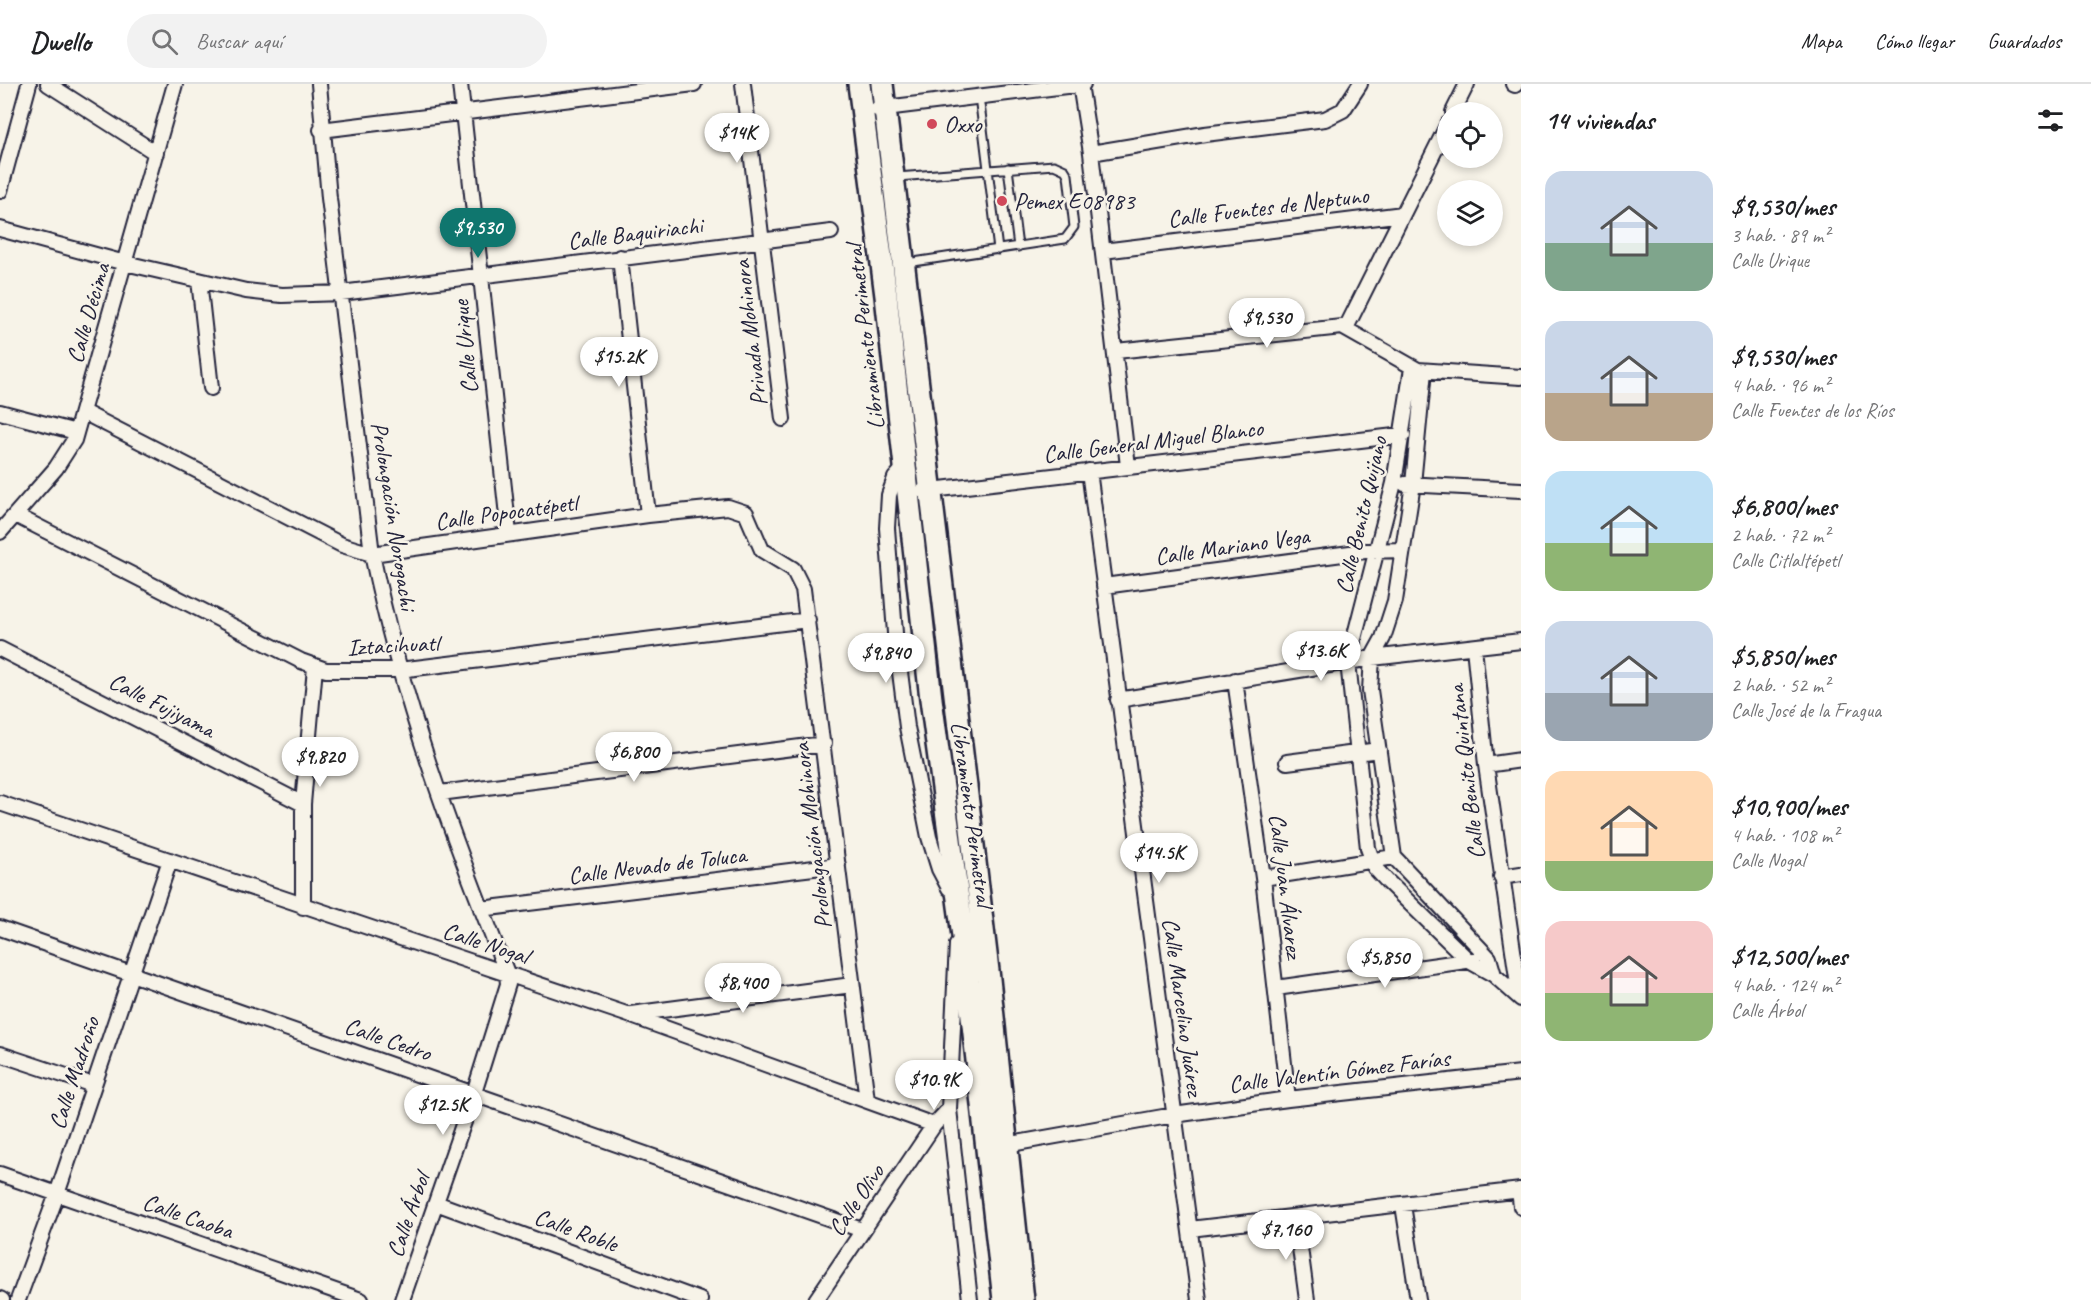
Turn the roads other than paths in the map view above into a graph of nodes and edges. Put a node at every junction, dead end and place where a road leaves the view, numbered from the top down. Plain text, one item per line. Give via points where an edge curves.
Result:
1 (29, 84) edge
2 (48, 84) edge
3 (175, 84) edge
4 (319, 84) edge
5 (460, 84) edge
6 (694, 84) edge
7 (743, 84) edge
8 (859, 84) edge
9 (882, 84) edge
10 (1081, 84) edge
11 (1360, 84) edge
12 (1467, 84) edge
13 (598, 89) edge
14 (979, 96) junction
15 (1458, 102) edge
16 (886, 108) junction
17 (863, 110) junction
18 (464, 111) junction
19 (321, 130) junction
20 (1437, 146) edge
21 (156, 153) junction
22 (1091, 153) junction
23 (1008, 168) junction
24 (988, 170) junction
25 (895, 177) junction
26 (0, 191) edge
27 (1403, 214) junction
28 (0, 229) edge
29 (831, 232) dead end
30 (762, 241) junction
31 (1018, 247) junction
32 (998, 250) junction
33 (1103, 251) junction
34 (620, 257) junction
35 (125, 263) junction
36 (905, 264) junction
37 (480, 274) junction
38 (199, 280) junction
39 (341, 293) junction
40 (1346, 327) junction
41 (1116, 351) junction
42 (1418, 370) junction
43 (1521, 377) edge
44 (211, 388) dead end
45 (83, 411) junction
46 (0, 412) edge
47 (783, 419) dead end
48 (76, 432) junction
49 (1403, 435) junction
50 (1128, 466) junction
51 (905, 467) junction
52 (1089, 471) junction
53 (1394, 483) junction
54 (1413, 484) junction
55 (931, 490) junction
56 (1521, 490) edge
57 (909, 492) junction
58 (15, 515) junction
59 (648, 515) junction
60 (0, 532) edge
61 (509, 534) junction
62 (1378, 550) junction
63 (1403, 550) junction
64 (372, 554) junction
65 (793, 569) joint
66 (1104, 586) junction
67 (808, 620) junction
68 (1521, 641) edge
69 (1474, 647) junction
70 (0, 649) edge
71 (1372, 658) junction
72 (1348, 662) junction
73 (315, 667) junction
74 (399, 670) junction
75 (1235, 680) junction
76 (1118, 700) junction
77 (824, 744) junction
78 (1379, 750) junction
79 (1357, 753) junction
80 (1521, 760) edge
81 (1287, 762) dead end
82 (1486, 765) junction
83 (440, 793) junction
84 (0, 803) edge
85 (303, 804) junction
86 (1394, 857) junction
87 (170, 860) junction
88 (1371, 861) junction
89 (838, 866) junction
90 (1521, 874) edge
91 (1501, 877) junction
92 (1263, 878) junction
93 (957, 896) junction
94 (303, 907) junction
95 (481, 909) junction
96 (0, 928) edge
97 (963, 936) junction
98 (1489, 958) junction
99 (1469, 961) junction
100 (507, 973) junction
101 (131, 974) junction
102 (1494, 975) junction
103 (1519, 977) edge
104 (852, 985) junction
105 (1276, 988) junction
106 (1521, 999) edge
107 (629, 1015) junction
108 (0, 1053) edge
109 (1521, 1074) edge
110 (93, 1085) junction
111 (474, 1092) junction
112 (1288, 1099) junction
113 (867, 1100) junction
114 (949, 1109) junction
115 (1174, 1114) junction
116 (934, 1125) junction
117 (996, 1146) junction
118 (0, 1174) edge
119 (1520, 1190) edge
120 (57, 1194) junction
121 (436, 1203) junction
122 (1402, 1205) junction
123 (1521, 1207) edge
124 (1296, 1218) junction
125 (1190, 1229) junction
126 (862, 1230) junction
127 (18, 1300) edge
128 (361, 1300) edge
129 (402, 1300) edge
130 (700, 1300) edge
131 (816, 1300) edge
132 (970, 1300) edge
133 (1004, 1300) edge
134 (1023, 1300) edge
135 (1199, 1300) edge
136 (1307, 1300) edge
137 (1418, 1300) edge

1 - 26 street
2 - 21 street
3 - 21 street, Calle Décima
4 - 19 street, Prolongación Norogachi
5 - 18 street, Calle Urique
6 - 13 street
7 - 30 street
8 - 17 main road, Libramiento Perimetral
9 - 16 main road, Libramiento Perimetral
10 - 14 street
10 - 22 street
11 - 22 street via 1343,110 1326,119
12 - 15 street
13 - 18 street
14 - 16 street
14 - 24 lane
16 - 17 street
16 - 25 main road, Libramiento Perimetral
17 - 51 main road, Libramiento Perimetral
18 - 19 street
18 - 37 street, Calle Urique
19 - 39 street, Prolongación Norogachi
20 - 27 street
21 - 35 street, Calle Décima
22 - 33 street
23 - 24 lane
23 - 31 lane
23 - 31 lane via 1054,165 1068,175 1074,227 1070,236
24 - 25 lane
24 - 32 lane
25 - 36 main road, Libramiento Perimetral
27 - 33 street, Calle Fuentes de Neptuno
27 - 40 street
28 - 35 street, Calle Baquiriachi
29 - 30 street, Calle Baquiriachi
30 - 34 street, Calle Baquiriachi
30 - 47 street, Privada Mohinora
31 - 32 lane
32 - 36 lane
33 - 41 street
34 - 37 street, Calle Baquiriachi
34 - 59 street
35 - 38 street, Calle Baquiriachi
35 - 45 street, Calle Décima
36 - 55 main road, Libramiento Perimetral
37 - 39 street, Calle Baquiriachi
37 - 61 street, Calle Urique
38 - 39 street, Calle Baquiriachi via 282,295
38 - 44 street
39 - 64 street, Prolongación Norogachi
40 - 41 street
40 - 42 street
41 - 50 street
42 - 43 street
42 - 49 street, Calle Benito Quijano
42 - 54 street, Calle Benito Quijano
45 - 48 street, Calle Décima
45 - 64 street, Calle Popocatépetl via 342,545
46 - 48 street
48 - 58 street, Calle Décima via 67,454
49 - 50 street, Calle General Miguel Blanco
49 - 53 street, Calle Benito Quijano
50 - 52 street, Calle General Miguel Blanco
51 - 57 main road, Libramiento Perimetral
51 - 93 street via 895,478 889,495 887,528 895,633 907,727 929,837 939,869
52 - 55 street, Calle General Miguel Blanco
52 - 66 street, Calle Marcelino Juárez
53 - 54 street
53 - 62 street, Calle Benito Quijano
54 - 56 street
54 - 63 street, Calle Benito Quijano
55 - 57 street, Calle General Miguel Blanco
55 - 117 main road, Libramiento Perimetral
57 - 93 main road, Libramiento Perimetral
58 - 60 street, Calle Décima
58 - 73 street, Iztacihuatl
59 - 61 street, Calle Popocatépetl
59 - 65 street, Calle Popocatépetl via 737,508 749,518 762,550
61 - 64 street, Calle Popocatépetl
62 - 63 street, Calle Mariano Vega
62 - 66 street, Calle Mariano Vega
62 - 72 street, Calle Benito Quijano
63 - 71 street, Calle Benito Quijano via 1389,621
64 - 74 street, Prolongación Norogachi
65 - 67 street, Prolongación Mohinora via 800,580
66 - 76 street, Calle Marcelino Juárez
67 - 74 street, Iztacihuatl
67 - 77 street, Prolongación Mohinora
68 - 69 street
69 - 71 street
69 - 82 street, Calle Benito Quintana
70 - 85 street, Calle Fujiyama
71 - 72 street
71 - 78 street, Calle Benito Quijano via 1370,690
72 - 75 street
72 - 79 street, Calle Benito Quijano
73 - 74 street, Iztacihuatl
73 - 85 street
74 - 83 street, Prolongación Norogachi
75 - 76 street
75 - 92 street, Calle Juan Álvarez
76 - 115 street, Calle Marcelino Juárez
77 - 83 street
77 - 89 street, Prolongación Mohinora
78 - 79 street
78 - 86 street, Calle Benito Quijano
79 - 81 street
79 - 88 street, Calle Benito Quijano
80 - 82 street
82 - 91 street, Calle Benito Quintana
83 - 95 street, Prolongación Norogachi
84 - 87 street, Calle Nogal
85 - 94 street
86 - 88 street
86 - 98 street
87 - 94 street, Calle Nogal
87 - 101 street, Calle Madroño
88 - 92 street
88 - 99 street via 1387,882
89 - 95 street, Calle Nevado de Toluca
89 - 104 street, Prolongación Mohinora
90 - 91 street
91 - 103 street, Calle Benito Quintana
92 - 105 street, Calle Juan Álvarez
93 - 97 main road, Libramiento Perimetral
94 - 100 street, Calle Nogal
95 - 100 street, Prolongación Norogachi
96 - 101 street, Calle Cedro
97 - 114 street via 957,944
97 - 117 main road, Libramiento Perimetral
98 - 99 street
98 - 102 street
99 - 102 street
99 - 105 street
100 - 107 street, Calle Nogal
100 - 111 street, Calle Árbol via 506,999
101 - 110 street, Calle Madroño
101 - 111 street, Calle Cedro
102 - 106 street
103 - 106 street, Calle Benito Quintana
104 - 107 street
104 - 113 street, Prolongación Mohinora
105 - 112 street, Calle Juan Álvarez
107 - 113 street, Calle Nogal
108 - 110 street
109 - 112 street, Calle Valentín Gómez Farías
110 - 120 street, Calle Madroño
111 - 121 street, Calle Árbol
111 - 126 street, Calle Cedro
112 - 115 street, Calle Valentín Gómez Farías
113 - 116 street, Calle Nogal
114 - 116 street
114 - 132 street
115 - 117 street, Calle Valentín Gómez Farías
115 - 125 street, Calle Marcelino Juárez
116 - 126 street, Calle Olivo
117 - 133 main road, Libramiento Perimetral
117 - 134 main road, Libramiento Perimetral
118 - 120 street, Calle Caoba
119 - 122 street
119 - 123 street
120 - 127 street, Calle Madroño
120 - 128 street, Calle Caoba
121 - 129 street, Calle Árbol
121 - 130 street, Calle Roble
122 - 124 street
122 - 137 street
124 - 125 street
124 - 136 street
125 - 135 street, Calle Marcelino Juárez
126 - 131 street, Calle Olivo

